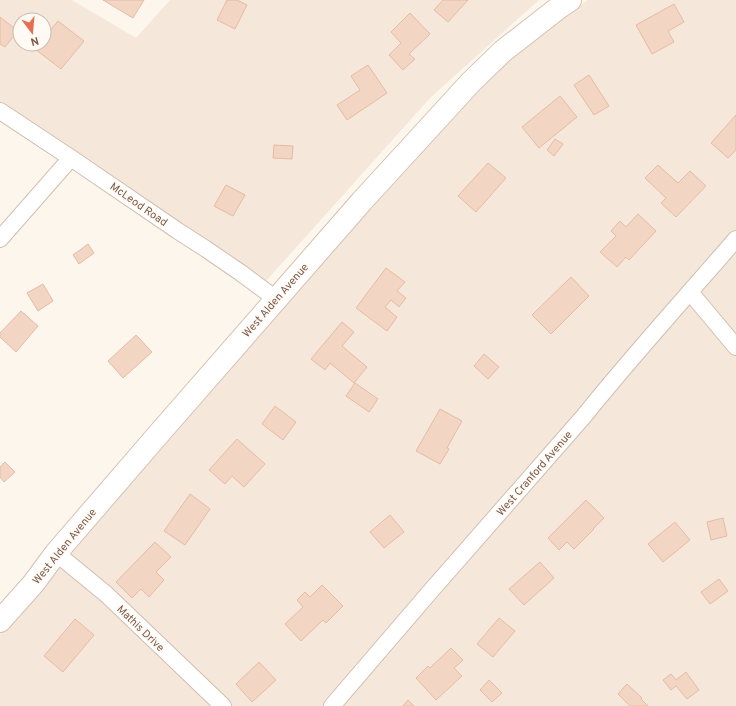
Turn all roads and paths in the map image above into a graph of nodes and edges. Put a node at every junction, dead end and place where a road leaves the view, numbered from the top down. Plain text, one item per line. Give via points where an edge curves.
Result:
1 (570, 0) edge
2 (0, 111) edge
3 (71, 158) junction
4 (0, 239) edge
5 (736, 239) edge
6 (690, 292) junction
7 (276, 299) junction
8 (736, 347) edge
9 (56, 553) junction
10 (0, 621) edge
11 (223, 706) edge
12 (332, 706) edge

1 - 7 street, West Alden Avenue via 503,51 471,82
2 - 3 street, McLeod Road
3 - 4 street
3 - 7 street, McLeod Road
5 - 6 street, West Cranford Avenue
6 - 8 street
6 - 12 street, West Cranford Avenue
7 - 9 street, West Alden Avenue
9 - 10 street, West Alden Avenue
9 - 11 street, Mathis Drive via 106,594

